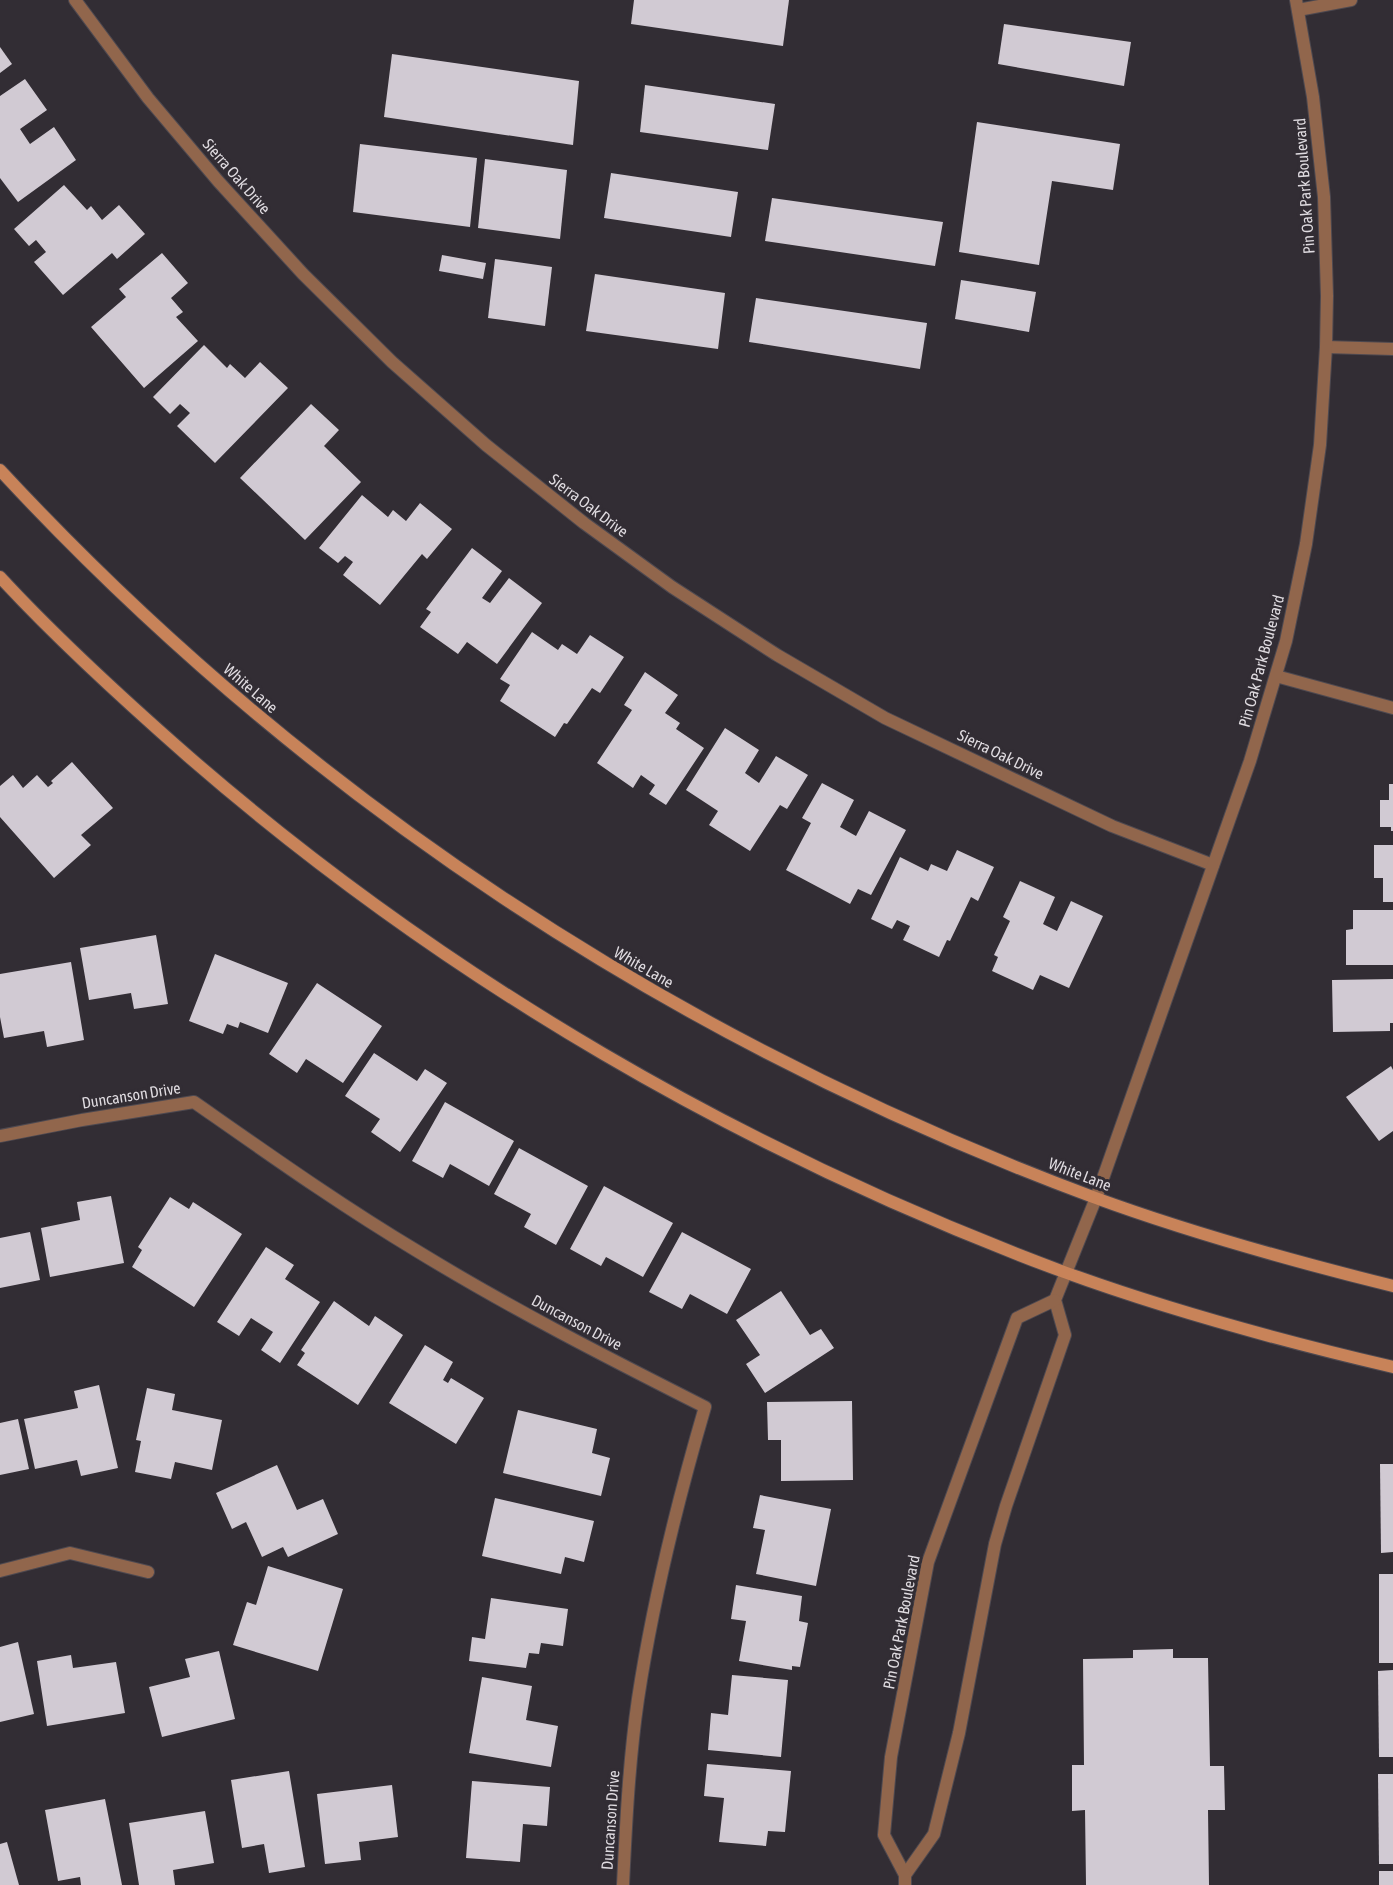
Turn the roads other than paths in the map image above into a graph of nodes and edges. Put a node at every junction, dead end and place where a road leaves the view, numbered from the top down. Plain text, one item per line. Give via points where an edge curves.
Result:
1 (75, 0) edge
2 (1351, 0) edge
3 (1297, 5) edge
4 (1326, 347) junction
5 (1393, 349) edge
6 (0, 470) edge
7 (0, 577) edge
8 (1276, 676) junction
9 (1393, 708) edge
10 (1213, 865) junction
11 (0, 1136) edge
12 (1096, 1198) junction
13 (1066, 1273) junction
14 (1393, 1286) edge
15 (1055, 1300) junction
16 (1393, 1367) edge
17 (0, 1571) edge
18 (148, 1572) dead end
19 (905, 1880) edge
20 (623, 1885) edge

1 - 10 street, Sierra Oak Drive via 148,98 303,274 392,362 486,445 584,523 672,587 885,718 1112,826
2 - 3 street
3 - 4 street, Pin Oak Park Boulevard via 1324,196
4 - 5 street
4 - 8 street, Pin Oak Park Boulevard via 1320,445 1306,544
6 - 12 main road, White Lane via 155,627 265,722 380,813 499,896 706,1022 836,1088 969,1148
7 - 13 main road via 125,701 235,797 349,887 469,971 592,1049 806,1163 939,1223
8 - 9 street
8 - 10 street, Pin Oak Park Boulevard
10 - 12 street, Pin Oak Park Boulevard
11 - 20 street, Duncanson Drive via 194,1102 417,1252 558,1333 705,1407 659,1581 640,1689 628,1789
12 - 13 street, Pin Oak Park Boulevard
12 - 14 main road, White Lane via 1235,1244
13 - 15 street, Pin Oak Park Boulevard
13 - 16 main road via 1204,1318
15 - 19 street, Pin Oak Park Boulevard via 1065,1335 995,1544 959,1733 934,1834
15 - 19 street, Pin Oak Park Boulevard via 1017,1318 928,1562 891,1757 884,1835
17 - 18 street via 70,1553

